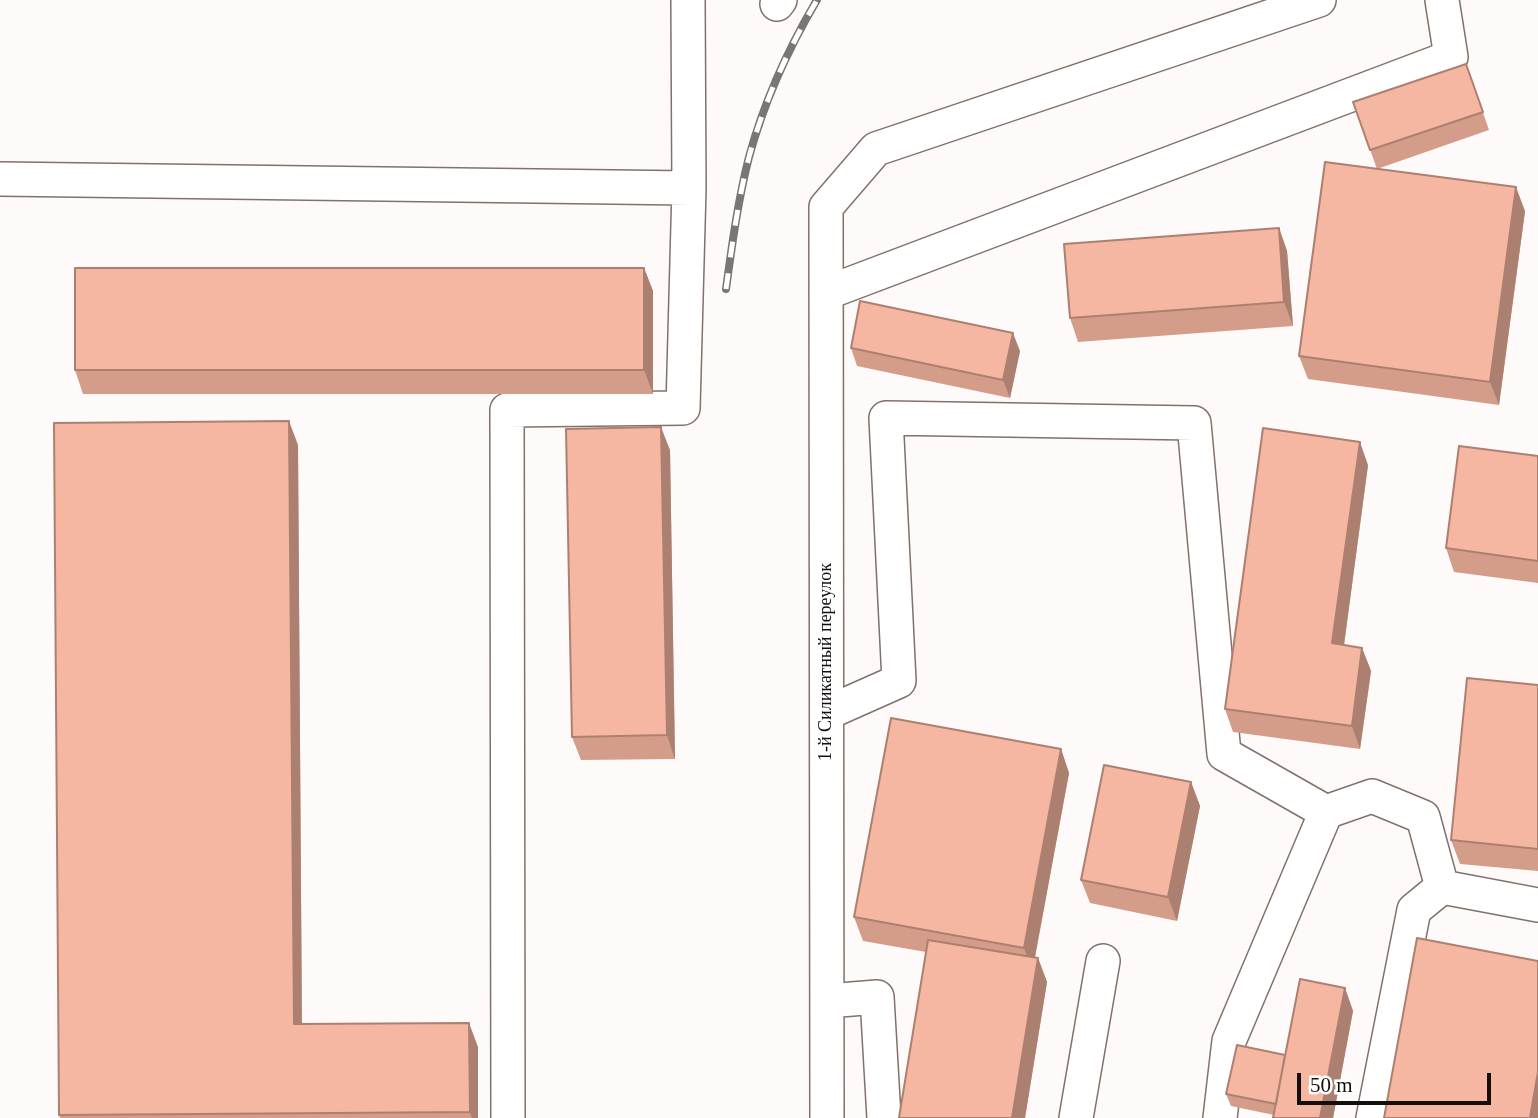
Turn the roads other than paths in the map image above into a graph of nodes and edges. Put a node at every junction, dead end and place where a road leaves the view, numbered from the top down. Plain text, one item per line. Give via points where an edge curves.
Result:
1 (688, 0) edge
2 (1320, 0) edge
3 (1442, 0) edge
4 (0, 179) edge
5 (689, 188) junction
6 (826, 293) junction
7 (827, 713) junction
8 (1326, 812) junction
9 (1442, 887) junction
10 (1538, 905) edge
11 (1103, 961) dead end
12 (827, 1001) junction
13 (508, 1118) edge
14 (827, 1118) edge
15 (884, 1118) edge
16 (1076, 1118) edge
17 (1220, 1118) edge
18 (1373, 1118) edge

1 - 5 street
2 - 6 street, 1-й Силикатный переулок via 876,149 826,207
3 - 6 street via 1451,57
4 - 5 street
5 - 13 street via 684,408 507,410
6 - 7 street, 1-й Силикатный переулок
7 - 8 street via 899,681 886,418 1194,423 1224,754
7 - 12 street, 1-й Силикатный переулок
8 - 9 street via 1372,796 1423,817
8 - 17 street via 1229,1041
9 - 10 street
9 - 18 street via 1414,910
11 - 16 street
12 - 14 street, 1-й Силикатный переулок
12 - 15 street via 877,997

